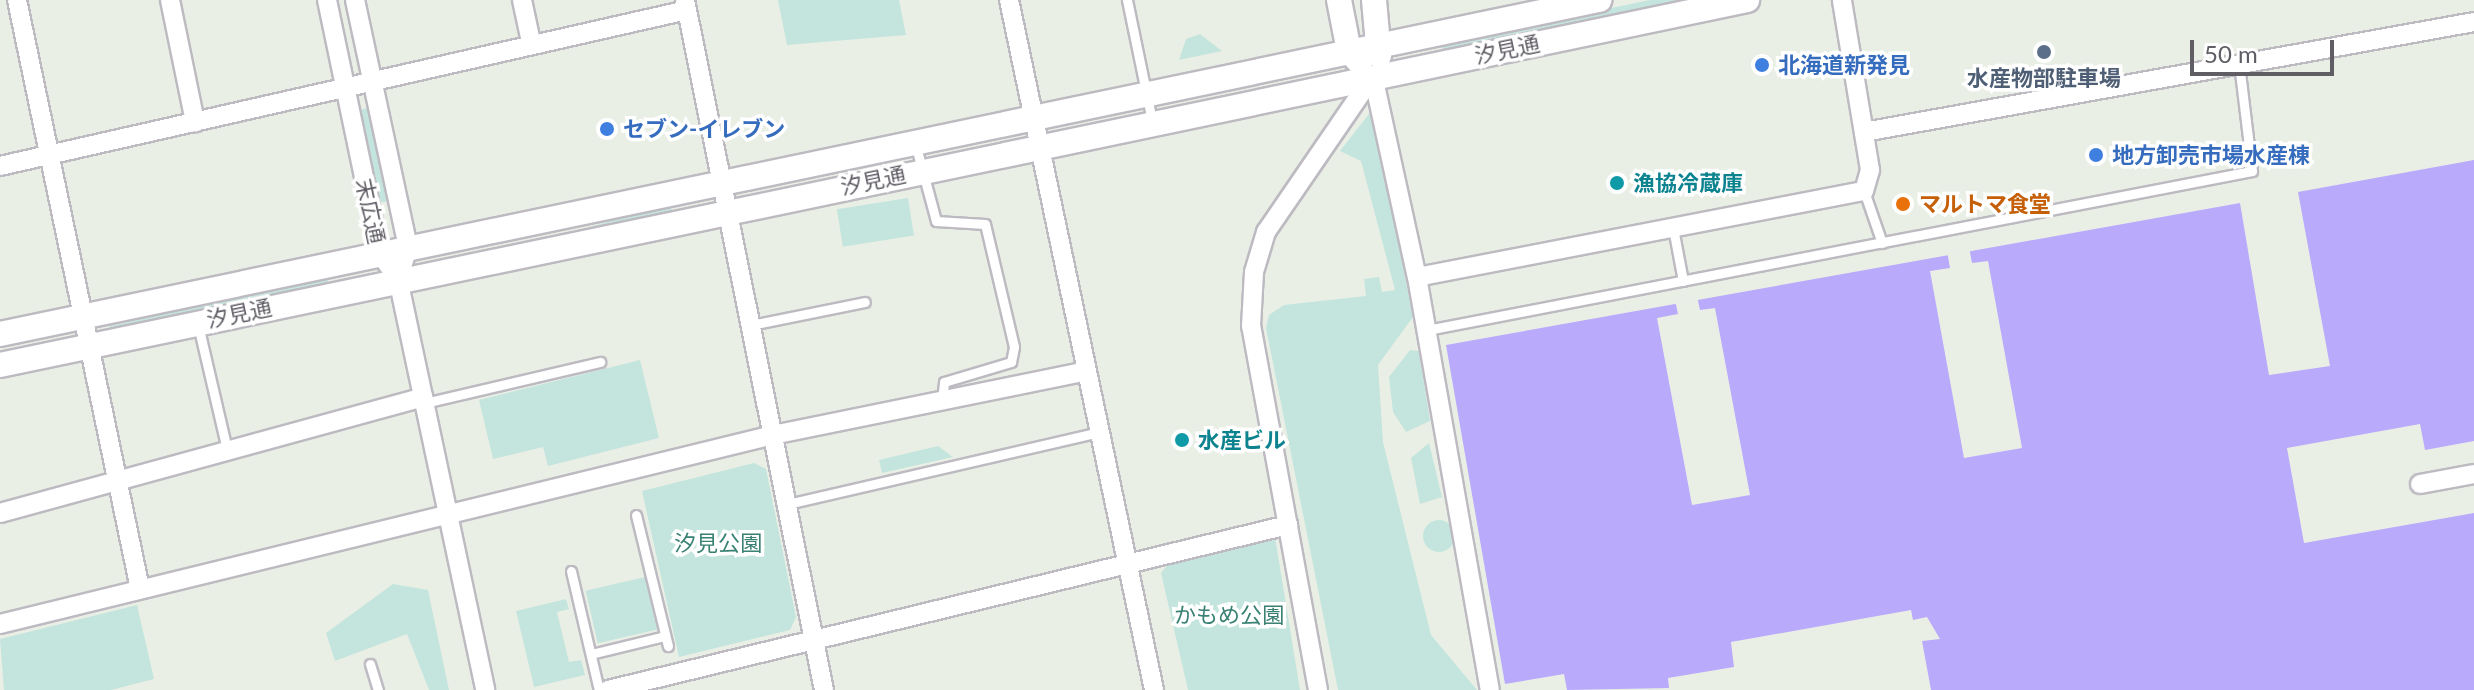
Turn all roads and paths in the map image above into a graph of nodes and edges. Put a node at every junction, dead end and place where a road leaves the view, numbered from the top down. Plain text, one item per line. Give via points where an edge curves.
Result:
1 (17, 0) edge
2 (170, 0) edge
3 (327, 0) edge
4 (355, 0) edge
5 (522, 0) edge
6 (1009, 0) edge
7 (1127, 0) edge
8 (1339, 0) edge
9 (1374, 0) edge
10 (1599, 0) edge
11 (1747, 0) edge
12 (1842, 0) edge
13 (686, 5) edge
14 (2474, 22) edge
15 (531, 42) junction
16 (1382, 44) junction
17 (1349, 51) junction
18 (2239, 64) junction
19 (1373, 76) junction
20 (372, 80) junction
21 (345, 87) junction
22 (1147, 93) junction
23 (1034, 117) junction
24 (1152, 121) junction
25 (195, 122) junction
26 (1864, 132) junction
27 (915, 142) junction
28 (1039, 144) junction
29 (48, 156) junction
30 (0, 166) edge
31 (922, 169) junction
32 (723, 182) junction
33 (1864, 191) junction
34 (729, 211) junction
35 (1673, 228) junction
36 (1882, 243) junction
37 (408, 248) junction
38 (380, 254) junction
39 (1417, 277) junction
40 (398, 279) junction
41 (1683, 281) junction
42 (865, 302) dead end
43 (80, 317) junction
44 (197, 322) junction
45 (751, 325) junction
46 (1427, 330) junction
47 (0, 334) edge
48 (86, 346) junction
49 (600, 362) dead end
50 (0, 365) edge
51 (1087, 371) junction
52 (424, 400) junction
53 (942, 401) junction
54 (1100, 432) junction
55 (773, 435) junction
56 (227, 450) junction
57 (2474, 474) edge
58 (115, 481) junction
59 (2420, 484) dead end
60 (787, 504) junction
61 (447, 512) junction
62 (0, 513) edge
63 (636, 515) dead end
64 (1288, 525) junction
65 (1128, 564) junction
66 (571, 571) dead end
67 (140, 589) junction
68 (0, 624) edge
69 (814, 640) junction
70 (591, 654) junction
71 (370, 664) dead end
72 (378, 690) edge
73 (485, 690) edge
74 (599, 690) edge
75 (608, 690) edge
76 (824, 690) edge
77 (1154, 690) edge
78 (1318, 690) edge
79 (1490, 690) edge

1 - 29 street
2 - 25 street
3 - 21 street, 末広通
4 - 20 street, 末広通
5 - 15 street
6 - 23 street
7 - 22 lane
8 - 17 street
9 - 16 street
10 - 16 street, 汐見通
11 - 19 street, 汐見通
12 - 26 street
13 - 15 street
13 - 32 street
14 - 18 street
15 - 20 street
16 - 17 street, 汐見通
16 - 19 street
17 - 19 street
17 - 22 street, 汐見通
18 - 26 street
18 - 36 lane via 2252,171
19 - 24 street, 汐見通
19 - 39 street
19 - 64 street via 1266,232 1254,272 1251,326
20 - 21 street
20 - 37 street, 末広通
21 - 25 street
21 - 38 street, 末広通
22 - 23 street, 汐見通
22 - 24 lane
23 - 27 street, 汐見通
23 - 28 street
24 - 28 street, 汐見通
25 - 29 street
26 - 33 street via 1870,170
27 - 31 lane
27 - 32 street, 汐見通
28 - 31 street, 汐見通
28 - 51 street
29 - 30 street
29 - 43 street
31 - 34 street, 汐見通
31 - 53 lane via 936,221 985,224 1014,347 1011,362 944,382
32 - 34 street
32 - 37 street, 汐見通
33 - 35 street
33 - 36 lane
34 - 40 street, 汐見通
34 - 45 street
35 - 39 street
35 - 41 lane
36 - 41 lane
37 - 38 street, 汐見通
37 - 40 street, 末広通
38 - 40 street, 末広通
38 - 43 street, 汐見通
39 - 46 street
40 - 44 street, 汐見通
40 - 52 street
41 - 46 lane
42 - 45 lane
43 - 47 street, 汐見通
43 - 48 street
44 - 48 street, 汐見通
44 - 56 lane
45 - 55 street
46 - 79 street
48 - 50 street, 汐見通
48 - 58 street
49 - 52 lane
51 - 53 street
51 - 54 street
52 - 56 street
52 - 61 street
53 - 55 street
54 - 60 lane
54 - 65 street
55 - 60 street
55 - 61 street
56 - 58 street
57 - 59 street
58 - 62 street
58 - 67 street
60 - 69 street
61 - 67 street
61 - 73 street
63 - 70 lane via 666,641
64 - 65 street
64 - 78 street
65 - 69 street
65 - 77 street
66 - 70 lane
67 - 68 street
69 - 75 street
69 - 76 street
70 - 74 lane
71 - 72 lane

